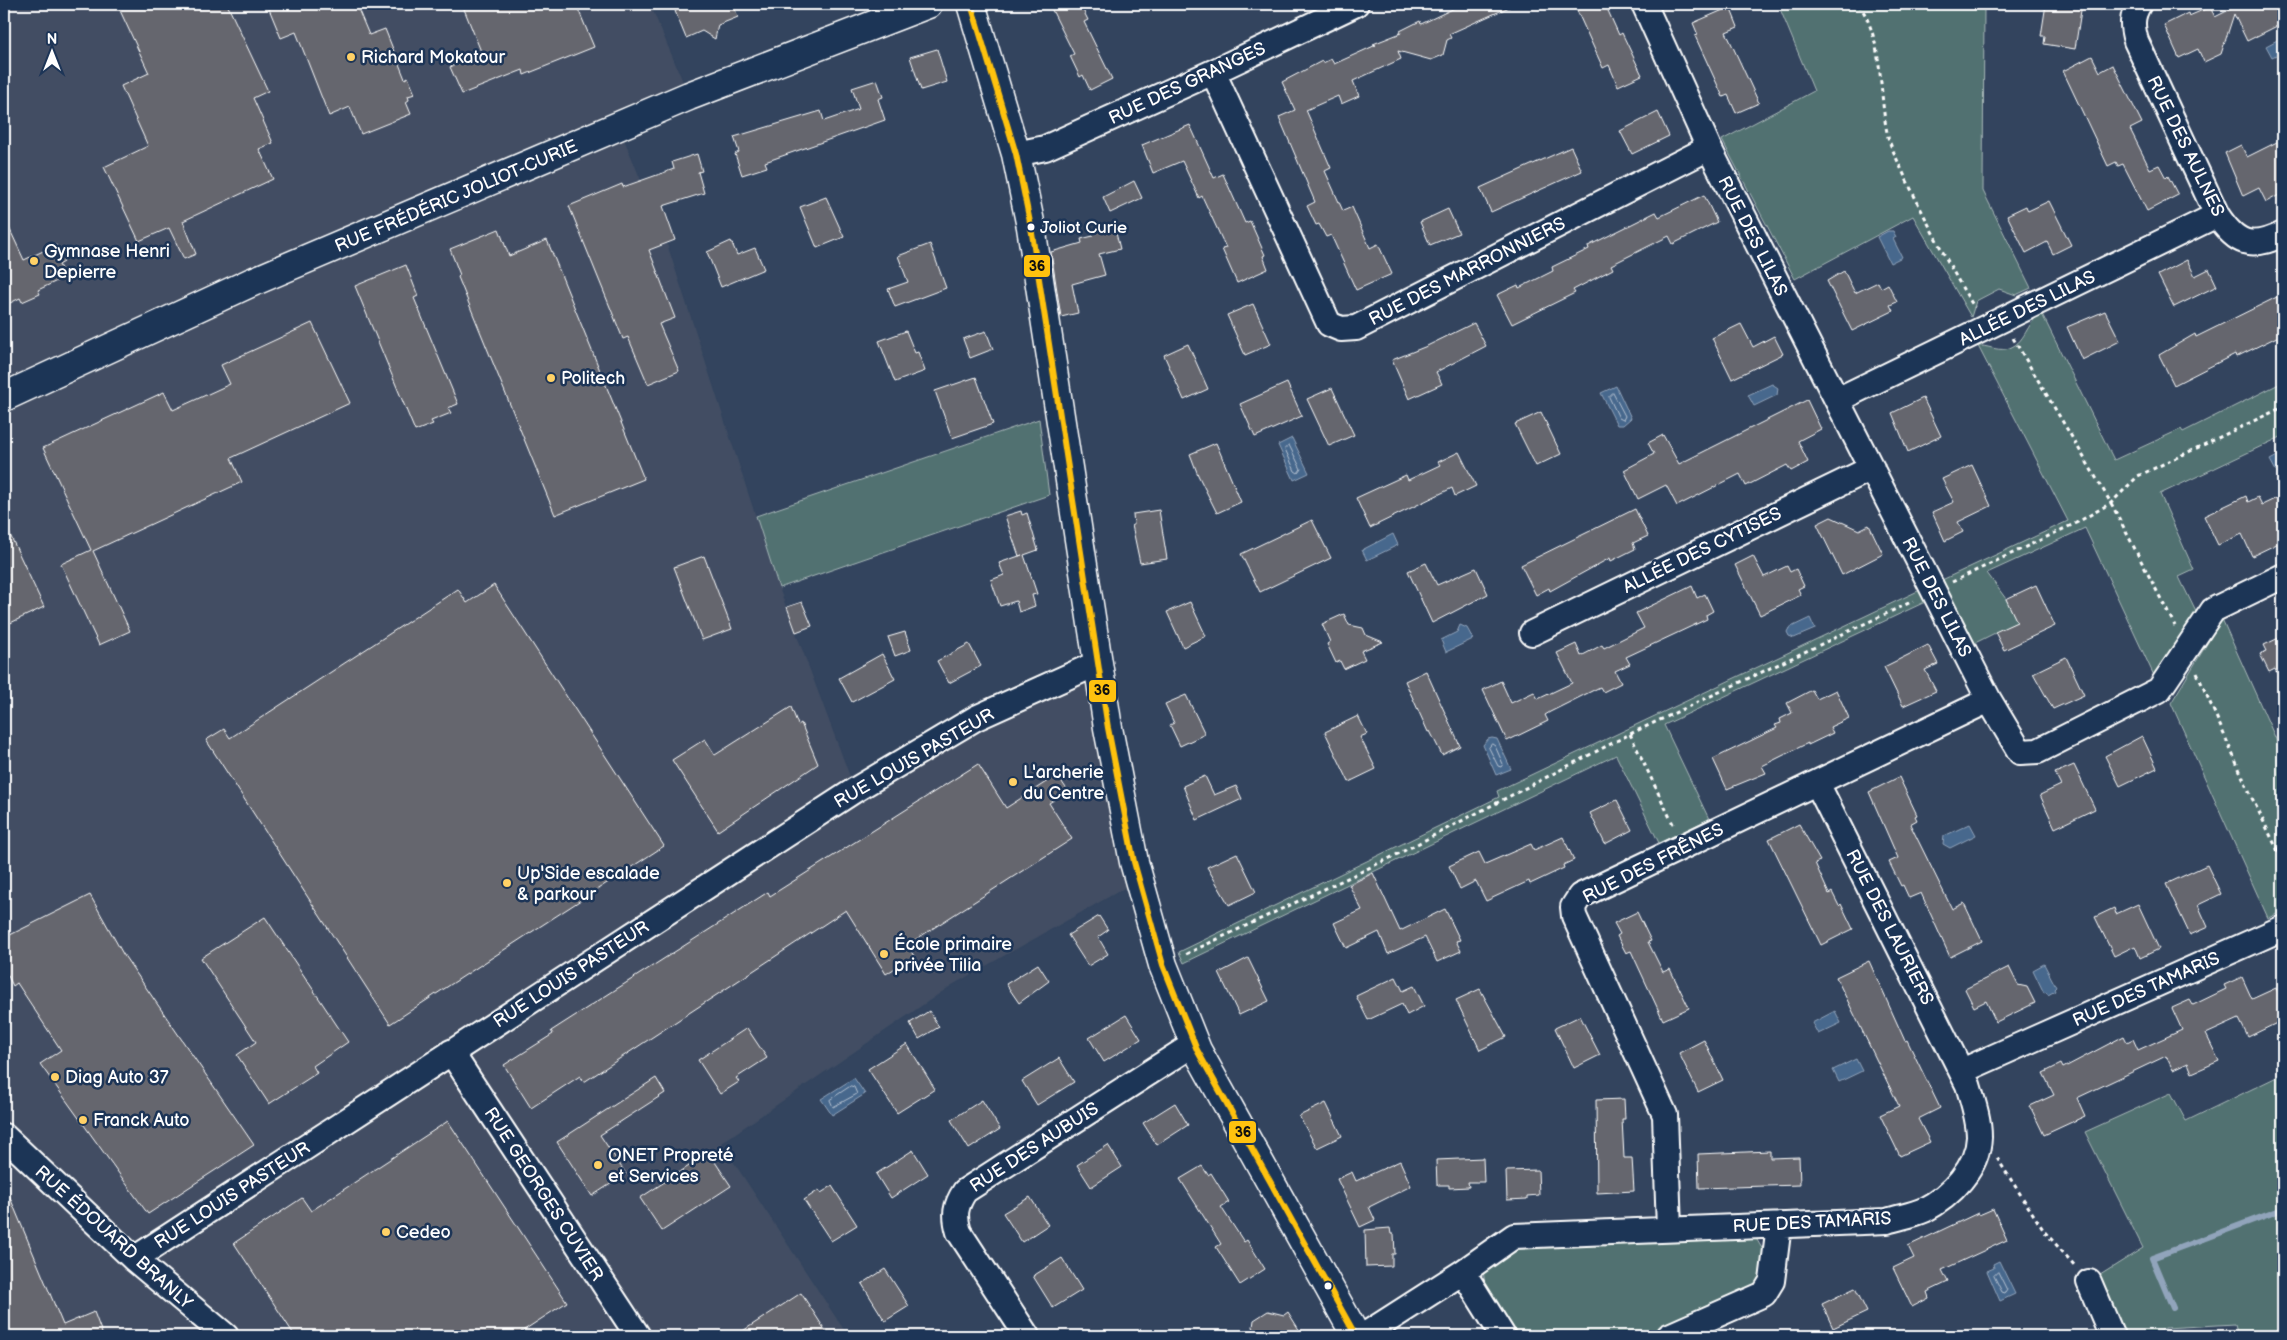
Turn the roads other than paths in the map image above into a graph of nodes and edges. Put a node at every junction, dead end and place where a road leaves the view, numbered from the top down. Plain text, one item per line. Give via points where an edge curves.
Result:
1 (971, 4) edge
2 (1356, 4) edge
3 (1644, 4) edge
4 (2139, 4) edge
5 (921, 6) edge
6 (1213, 72) junction
7 (1709, 148) junction
8 (1016, 154) junction
9 (2217, 215) junction
10 (2283, 234) edge
11 (4, 397) edge
12 (1837, 400) junction
13 (1872, 468) junction
14 (2283, 576) edge
15 (1532, 633) dead end
16 (1098, 663) junction
17 (1990, 700) junction
18 (1817, 783) junction
19 (2283, 928) edge
20 (1194, 1044) junction
21 (451, 1052) junction
22 (1962, 1071) junction
23 (4, 1136) edge
24 (1779, 1225) junction
25 (1669, 1229) junction
26 (134, 1259) junction
27 (1464, 1272) junction
28 (2090, 1282) road end
29 (226, 1336) edge
30 (638, 1336) edge
31 (1027, 1336) edge
32 (1356, 1336) edge
33 (1363, 1336) edge
34 (1503, 1336) edge
35 (1669, 1336) edge
36 (2112, 1336) edge

1 - 8 main road
2 - 6 street, RUE DES GRANGES
3 - 7 street
4 - 9 street, RUE DES AULNES via 2133,14 2136,41
5 - 11 main road, RUE FRÉDÉRIC JOLIOT-CURIE via 662,108 250,283
6 - 7 street, RUE DES MARRONNIERS via 1328,324 1341,329 1356,328
6 - 8 street, RUE DES GRANGES via 1045,148
7 - 12 street, RUE DES LILAS
8 - 16 main road via 1035,250
9 - 10 street, RUE DES AULNES via 2237,238 2250,244 2262,243
9 - 12 street, ALLÉE DES LILAS
12 - 13 street, RUE DES LILAS
13 - 15 street, ALLÉE DES CYTISES
13 - 17 street, RUE DES LILAS
14 - 17 street, RUE DES LILAS via 2213,610 2159,690 2038,751 2020,752
16 - 20 main road via 1134,862 1162,965
16 - 21 street, RUE LOUIS PASTEUR via 976,718 880,776
17 - 18 street, RUE DES FRÊNES
18 - 22 street, RUE DES LAURIERS
18 - 25 street, RUE DES FRÊNES via 1580,896 1573,907 1574,916 1665,1115
19 - 22 street, RUE DES TAMARIS
20 - 31 street, RUE DES AUBUIS via 965,1191 956,1204 954,1216 959,1232
20 - 32 main road
21 - 26 street, RUE LOUIS PASTEUR
21 - 30 street, RUE GEORGES CUVIER
22 - 24 street, RUE DES TAMARIS via 1977,1115 1979,1137 1976,1157 1954,1188 1924,1210 1887,1221
23 - 26 street, RUE ÉDOUARD BRANLY
24 - 25 street, RUE DES TAMARIS
24 - 35 street via 1772,1281 1764,1294
25 - 27 street, RUE DES TAMARIS via 1514,1236
26 - 29 street, RUE ÉDOUARD BRANLY
27 - 33 street, RUE DES TAMARIS
27 - 34 street
28 - 36 street

